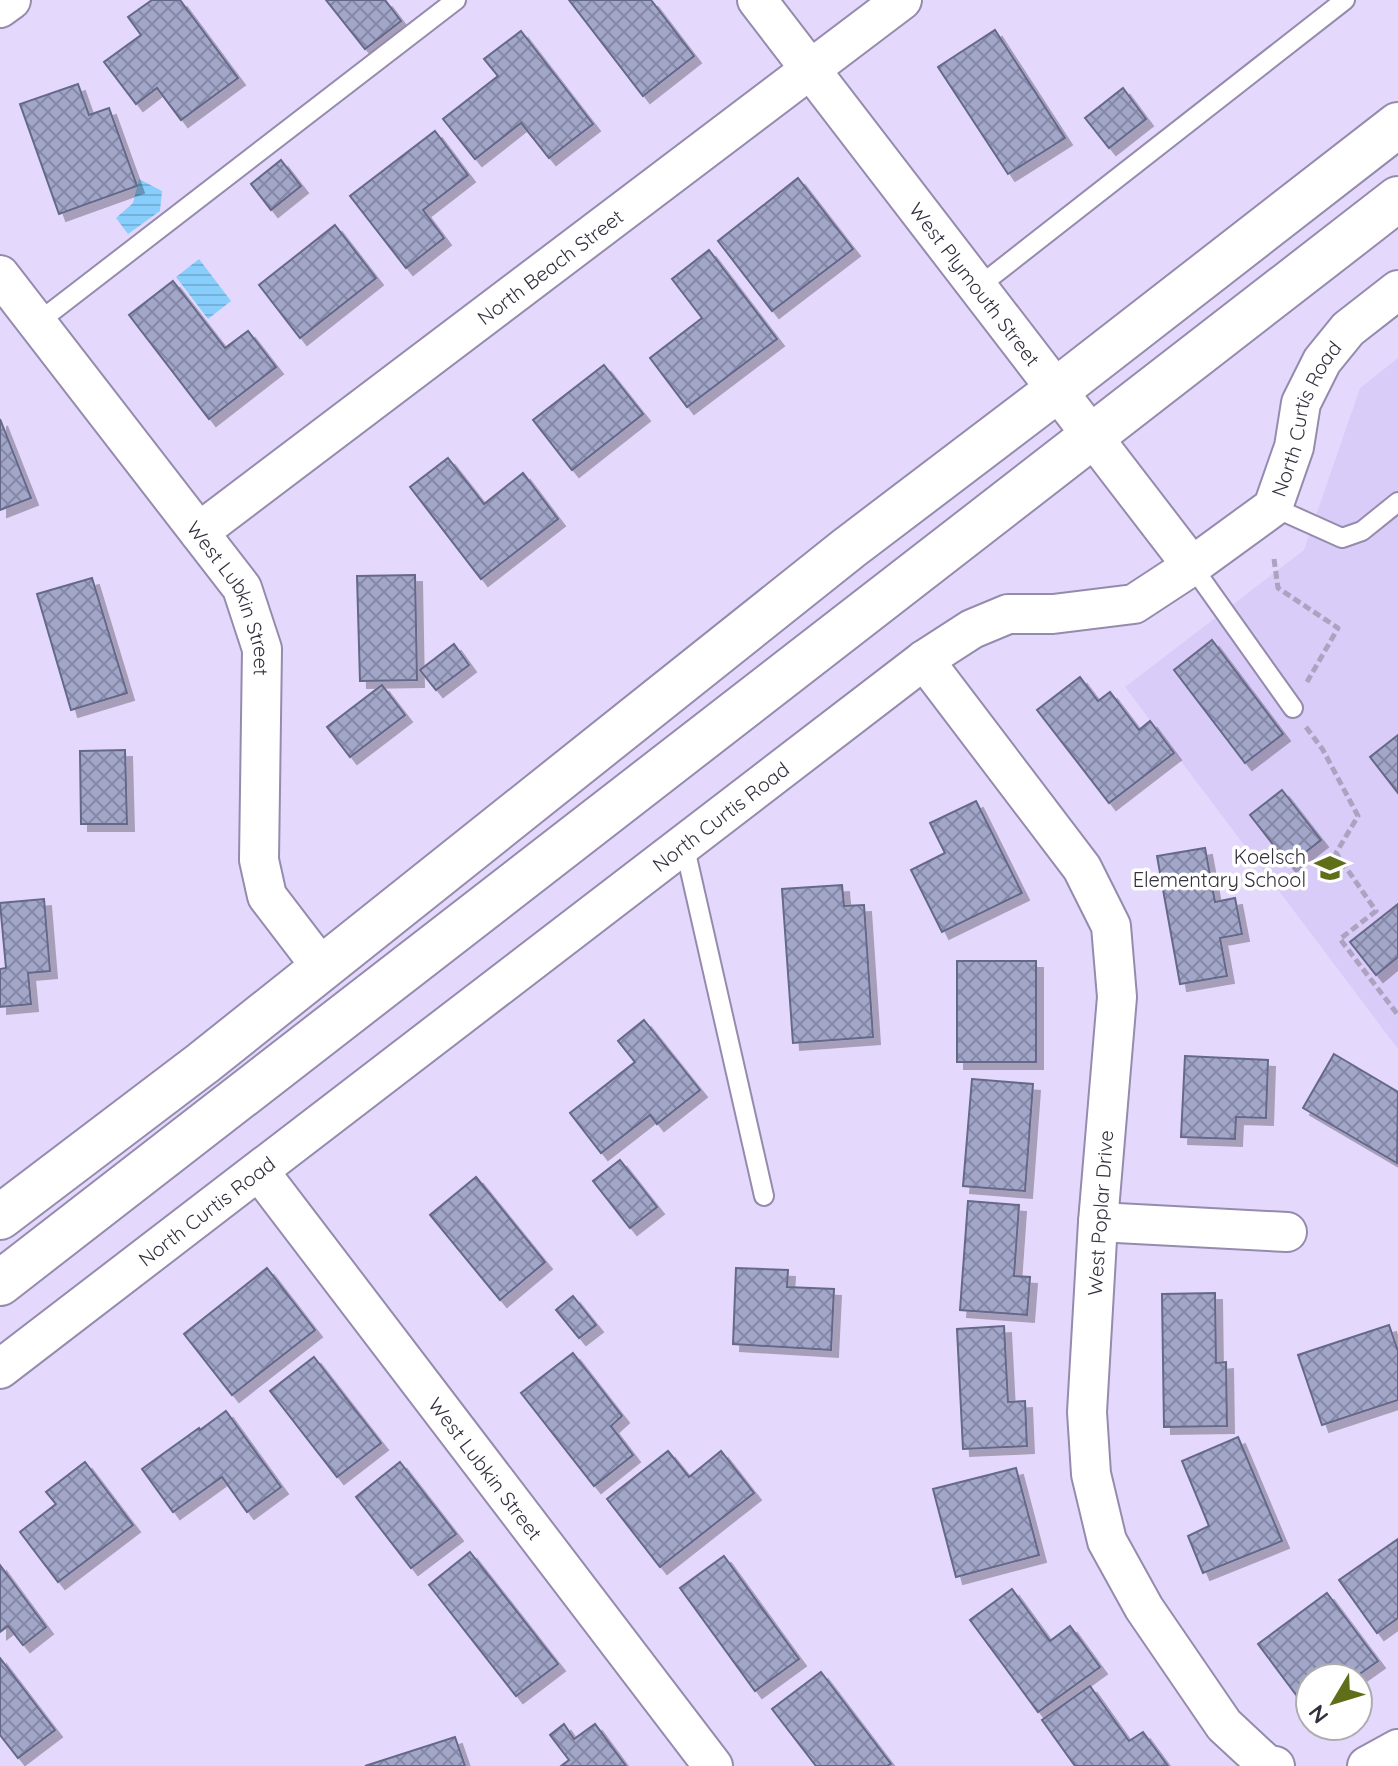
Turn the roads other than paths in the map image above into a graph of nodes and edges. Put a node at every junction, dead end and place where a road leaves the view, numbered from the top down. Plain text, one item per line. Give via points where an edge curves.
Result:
1 (11, 0) edge
2 (456, 0) edge
3 (757, 0) edge
4 (902, 0) edge
5 (1345, 0) edge
6 (0, 8) edge
7 (811, 70) junction
8 (1398, 125) edge
9 (1398, 199) edge
10 (0, 275) edge
11 (978, 287) junction
12 (1398, 290) edge
13 (37, 323) junction
14 (1057, 390) junction
15 (1092, 436) junction
16 (1398, 502) edge
17 (1273, 507) junction
18 (199, 532) junction
19 (1192, 566) junction
20 (924, 660) junction
21 (1293, 708) road end
22 (684, 844) junction
23 (322, 968) junction
24 (259, 1171) junction
25 (764, 1196) dead end
26 (0, 1217) edge
27 (1098, 1222) junction
28 (1287, 1232) dead end
29 (0, 1283) edge
30 (0, 1369) edge
31 (1398, 1749) edge
32 (713, 1766) edge
33 (1275, 1766) edge
34 (1367, 1766) edge

1 - 6 street
2 - 13 lane
3 - 7 street, West Plymouth Street
4 - 7 street, North Beach Street
5 - 11 lane
7 - 11 street, West Plymouth Street
7 - 18 street, North Beach Street
8 - 14 main road
9 - 15 main road
10 - 13 street, West Lubkin Street
11 - 14 street, West Plymouth Street
12 - 17 street, North Curtis Road via 1348,329 1322,361 1301,403 1294,447
13 - 18 street, West Lubkin Street
14 - 15 street, West Plymouth Street
14 - 23 main road via 849,548
15 - 19 street, West Plymouth Street
15 - 29 main road
16 - 17 lane via 1362,531 1342,538
17 - 19 street, North Curtis Road
18 - 23 street, West Lubkin Street via 242,588 262,649 259,860 267,896
19 - 20 street, North Curtis Road via 1134,604 1008,614 972,629
19 - 21 lane
20 - 22 street, North Curtis Road
20 - 27 street, West Poplar Drive via 1082,868 1111,926 1117,997
22 - 24 street, North Curtis Road
22 - 25 lane
23 - 26 main road
24 - 30 street, North Curtis Road
24 - 32 street, West Lubkin Street
27 - 28 street
27 - 33 street, West Poplar Drive via 1087,1412 1091,1474 1107,1541 1144,1608 1224,1725 1266,1764
31 - 34 street

